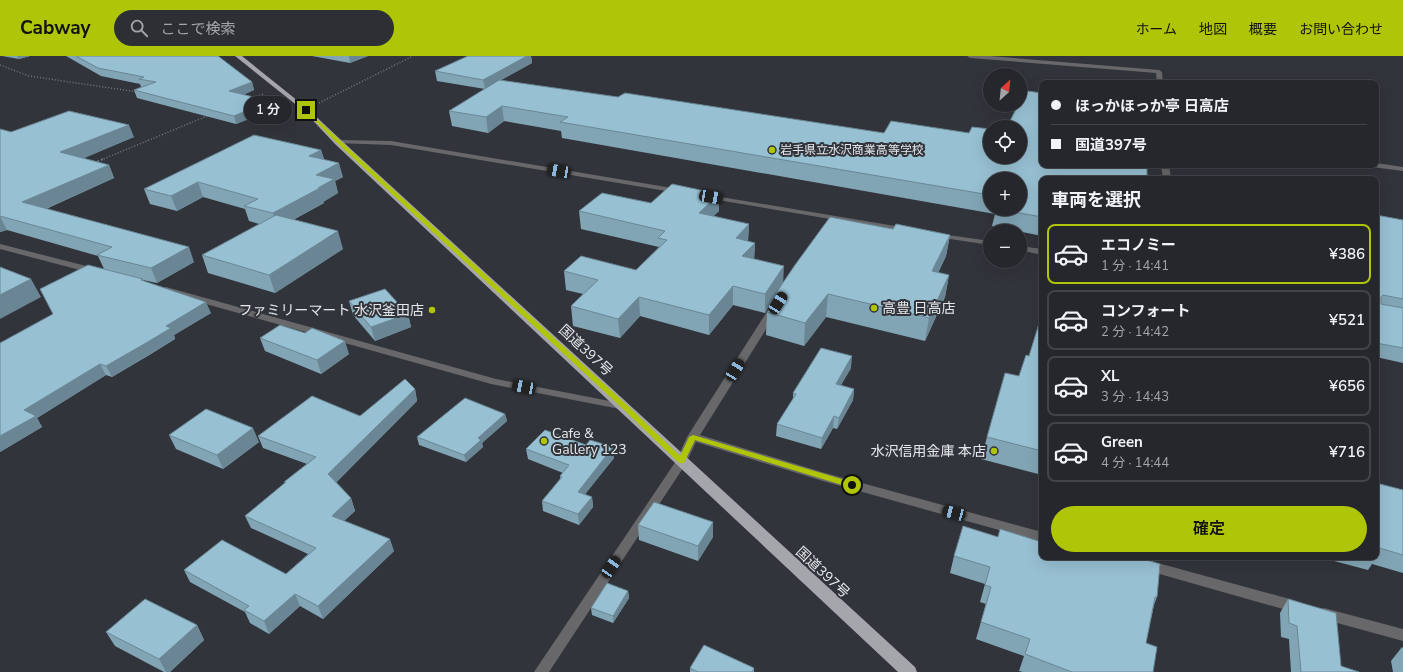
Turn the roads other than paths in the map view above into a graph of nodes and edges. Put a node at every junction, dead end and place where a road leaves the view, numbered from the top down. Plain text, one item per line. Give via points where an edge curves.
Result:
1 (238, 56) edge
2 (970, 56) edge
3 (1160, 80) edge
4 (338, 142) junction
5 (1379, 166) edge
6 (1403, 169) edge
7 (686, 193) edge
8 (701, 195) edge
9 (983, 242) edge
10 (0, 246) edge
11 (1027, 249) edge
12 (1039, 251) edge
13 (108, 275) edge
14 (155, 287) edge
15 (778, 303) edge
16 (626, 407) junction
17 (693, 437) junction
18 (681, 462) junction
19 (1039, 536) edge
20 (1131, 561) edge
21 (1403, 635) edge
22 (541, 672) edge
23 (909, 672) edge

1 - 4 highway, 国道397号 via 306,110
2 - 3 street via 1159,72
4 - 7 street via 391,143
4 - 16 highway, 国道397号
5 - 6 street
8 - 9 street via 831,221
10 - 13 street
11 - 12 street
14 - 16 street via 495,382
15 - 17 street
16 - 18 highway, 国道397号
17 - 18 street
17 - 19 street via 823,477
18 - 22 street
18 - 23 highway, 国道397号
20 - 21 street

